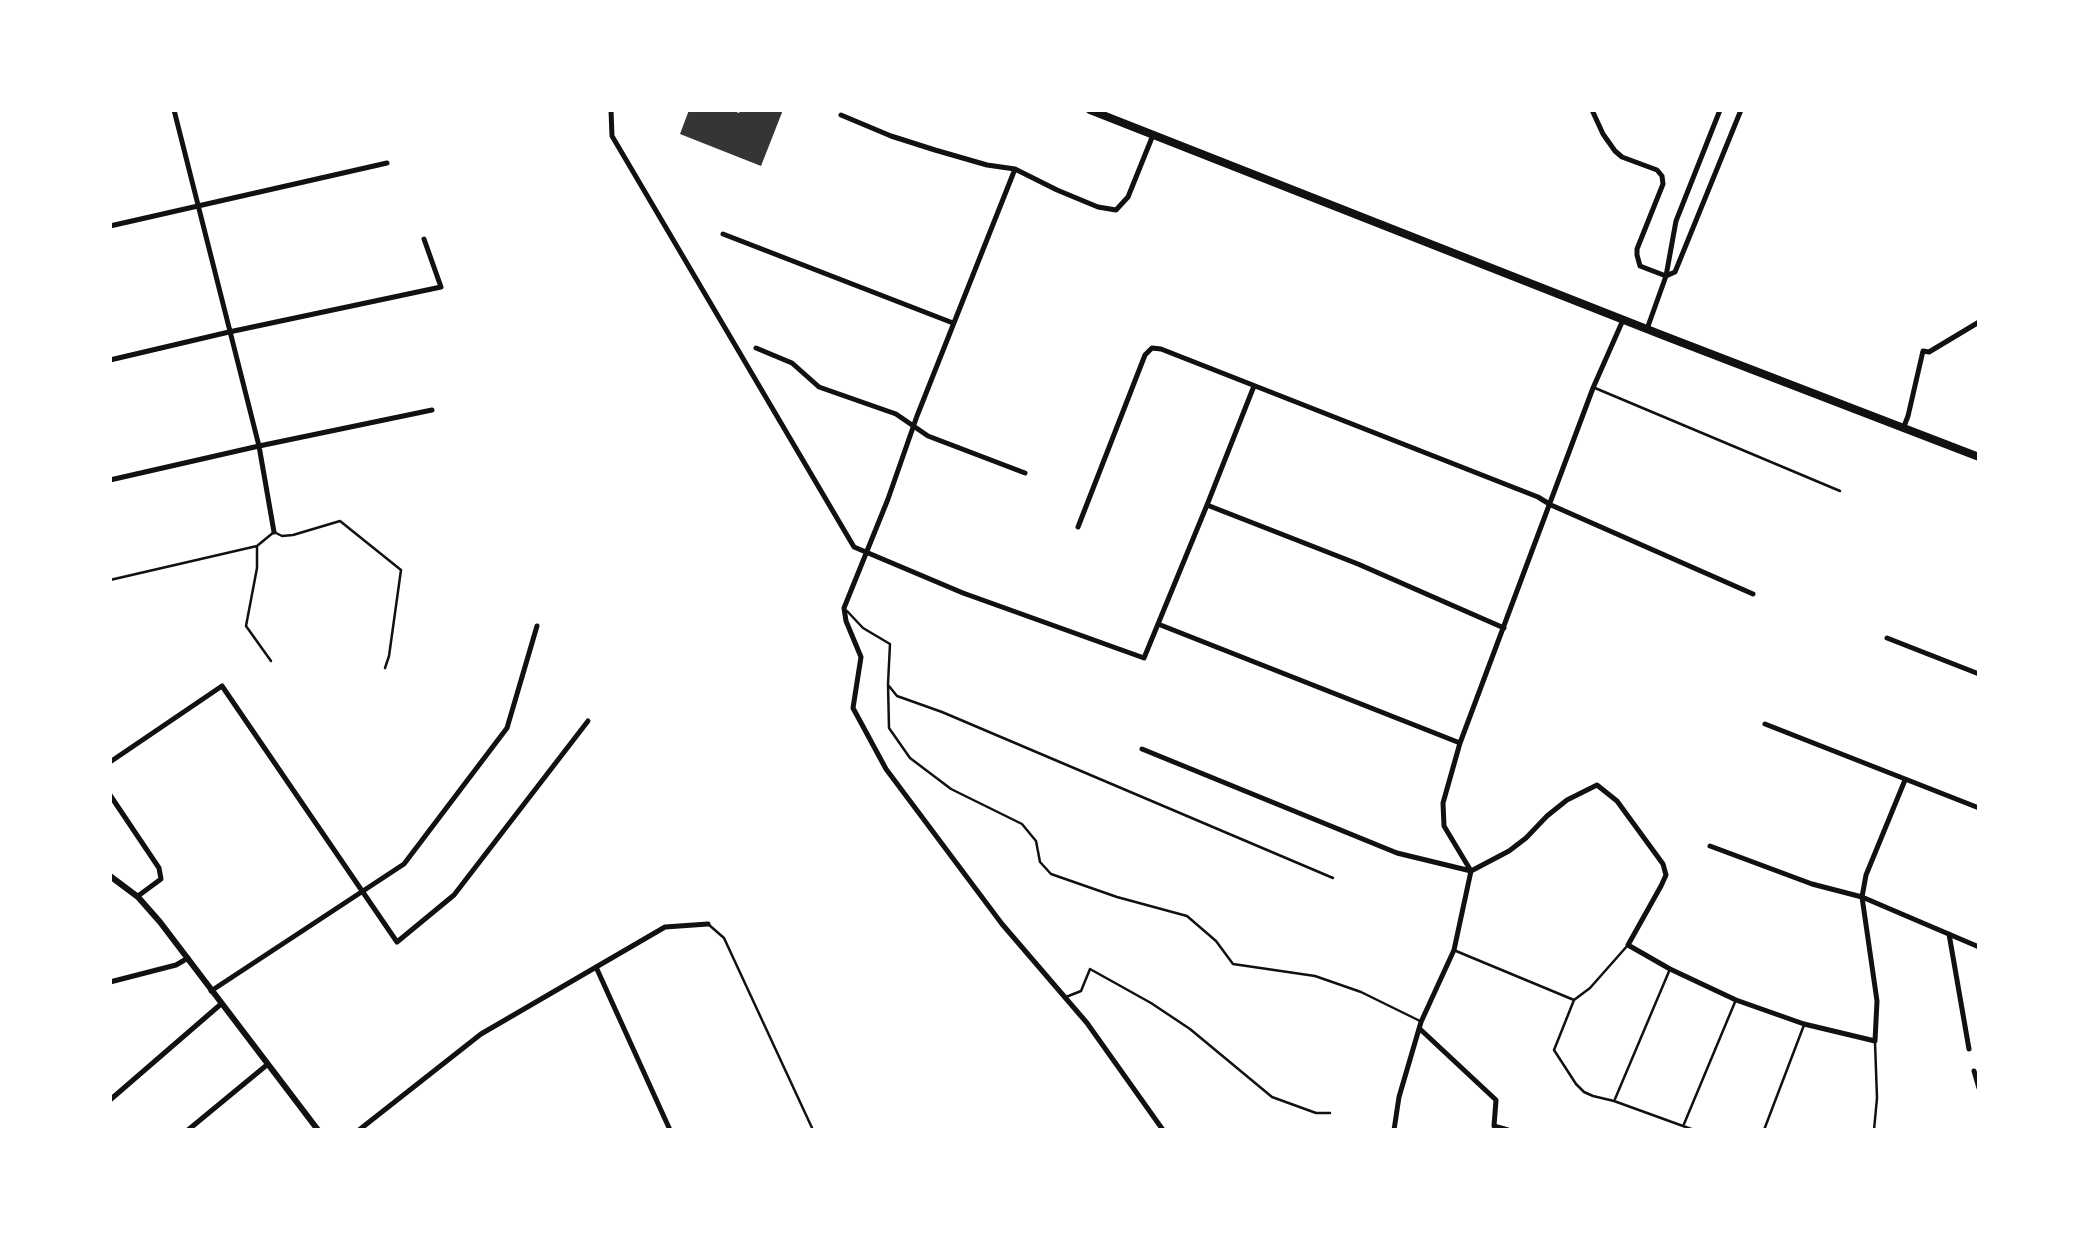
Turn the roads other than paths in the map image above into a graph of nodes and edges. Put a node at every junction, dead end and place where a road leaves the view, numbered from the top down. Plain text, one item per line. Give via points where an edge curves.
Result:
1 (174, 110) edge
2 (611, 110) edge
3 (1090, 110) edge
4 (1592, 110) edge
5 (1720, 110) edge
6 (1741, 110) edge
7 (841, 114) dead end
8 (1154, 135) junction
9 (388, 163) dead end
10 (1015, 169) junction
11 (198, 206) junction
12 (110, 226) edge
13 (722, 234) dead end
14 (424, 239) dead end
15 (1666, 276) junction
16 (1623, 320) junction
17 (953, 322) junction
18 (1979, 322) edge
19 (1647, 329) junction
20 (229, 332) junction
21 (756, 348) dead end
22 (110, 360) edge
23 (1254, 386) junction
24 (1594, 388) junction
25 (432, 410) dead end
26 (913, 426) junction
27 (1903, 429) junction
28 (259, 446) junction
29 (1979, 457) edge
30 (1025, 473) dead end
31 (110, 480) edge
32 (1840, 491) dead end
33 (1208, 505) junction
34 (1550, 505) junction
35 (1078, 527) dead end
36 (274, 532) junction
37 (256, 546) junction
38 (866, 552) junction
39 (110, 580) edge
40 (1752, 594) dead end
41 (844, 608) junction
42 (1158, 624) junction
43 (537, 626) dead end
44 (1504, 628) junction
45 (1887, 638) dead end
46 (271, 661) dead end
47 (385, 668) dead end
48 (1979, 674) edge
49 (888, 684) junction
50 (588, 721) dead end
51 (1765, 724) dead end
52 (1460, 743) junction
53 (1142, 749) dead end
54 (110, 762) edge
55 (1905, 780) junction
56 (110, 795) edge
57 (1979, 808) edge
58 (1710, 846) dead end
59 (1471, 871) junction
60 (110, 876) edge
61 (1333, 878) dead end
62 (362, 891) junction
63 (138, 897) junction
64 (1862, 897) junction
65 (708, 924) joint
66 (1949, 934) junction
67 (1628, 945) junction
68 (1979, 946) edge
69 (1454, 950) junction
70 (188, 958) junction
71 (596, 968) junction
72 (1670, 969) junction
73 (110, 982) edge
74 (211, 990) junction
75 (1065, 997) junction
76 (1574, 1000) junction
77 (1736, 1000) junction
78 (221, 1004) junction
79 (1804, 1024) junction
80 (1420, 1025) junction
81 (1875, 1041) junction
82 (1968, 1049) dead end
83 (268, 1064) junction
84 (1974, 1072) dead end
85 (1979, 1088) edge
86 (110, 1100) edge
87 (1614, 1101) junction
88 (1330, 1113) dead end
89 (1683, 1125) junction
90 (312, 1128) edge
91 (1493, 1128) edge
92 (188, 1130) edge
93 (360, 1130) edge
94 (670, 1130) edge
95 (813, 1130) edge
96 (1162, 1130) edge
97 (1394, 1130) edge
98 (1508, 1130) edge
99 (1694, 1130) edge
100 (1764, 1130) edge
101 (1874, 1130) edge

1 - 11 street
2 - 38 street via 612,136 854,547
3 - 8 main road
4 - 15 street via 1614,151 1662,176 1637,256 1640,266
5 - 15 street via 1676,221
6 - 15 street via 1675,272
7 - 10 street via 906,141
8 - 10 street via 1128,198 1116,210
8 - 16 main road
9 - 11 street
10 - 17 street
11 - 12 street
11 - 20 street
13 - 17 street
14 - 20 street via 441,287
15 - 19 street
16 - 19 main road
16 - 24 street
17 - 26 street
18 - 27 street via 1923,350
19 - 27 main road
20 - 22 street
20 - 28 street
21 - 26 street via 792,363 819,386
23 - 33 street
23 - 34 street
23 - 35 street via 1152,348
24 - 32 lane
24 - 34 street
25 - 28 street
26 - 30 street
26 - 38 street
27 - 29 main road
28 - 31 street
28 - 36 street
33 - 42 street
33 - 44 street
34 - 40 street
34 - 44 street
36 - 37 lane
36 - 47 lane via 294,535 340,522 402,570
37 - 39 lane
37 - 46 lane via 246,626
38 - 41 street
38 - 42 street via 1144,658
41 - 49 lane via 890,644
41 - 75 street via 861,657 853,708 886,770
42 - 52 street
43 - 62 street via 506,728 404,864
44 - 52 street
45 - 48 street
49 - 61 lane via 897,696
49 - 80 lane via 889,728 910,758 951,789 1022,824 1051,874 1187,916 1233,964 1315,976
50 - 62 street via 454,895 397,942
51 - 55 street
52 - 59 street via 1444,826
53 - 59 street via 1397,852
54 - 62 street via 222,686
55 - 57 street
55 - 64 street
56 - 63 street via 159,868 160,879
58 - 64 street
59 - 67 street via 1510,851 1567,800 1596,785 1664,864 1666,875
59 - 69 street
60 - 63 street
62 - 74 street
63 - 70 street
64 - 66 street
64 - 81 street
65 - 71 street via 664,927
65 - 95 lane via 724,938
66 - 68 street
66 - 82 street
67 - 72 street
67 - 76 lane
69 - 76 lane
69 - 80 street
70 - 73 street
70 - 74 street
71 - 93 street via 481,1034
71 - 94 street
72 - 77 street
72 - 87 lane
74 - 78 street
75 - 88 lane via 1081,990 1090,969 1190,1029 1272,1097
75 - 96 street
76 - 87 lane via 1556,1056 1584,1092
77 - 79 street
77 - 89 lane
78 - 83 street
78 - 86 street
79 - 81 street
79 - 100 lane
80 - 91 street via 1496,1100
80 - 97 street
81 - 101 lane
83 - 90 street
83 - 92 street
84 - 85 street
87 - 89 lane
89 - 99 lane
91 - 98 street

